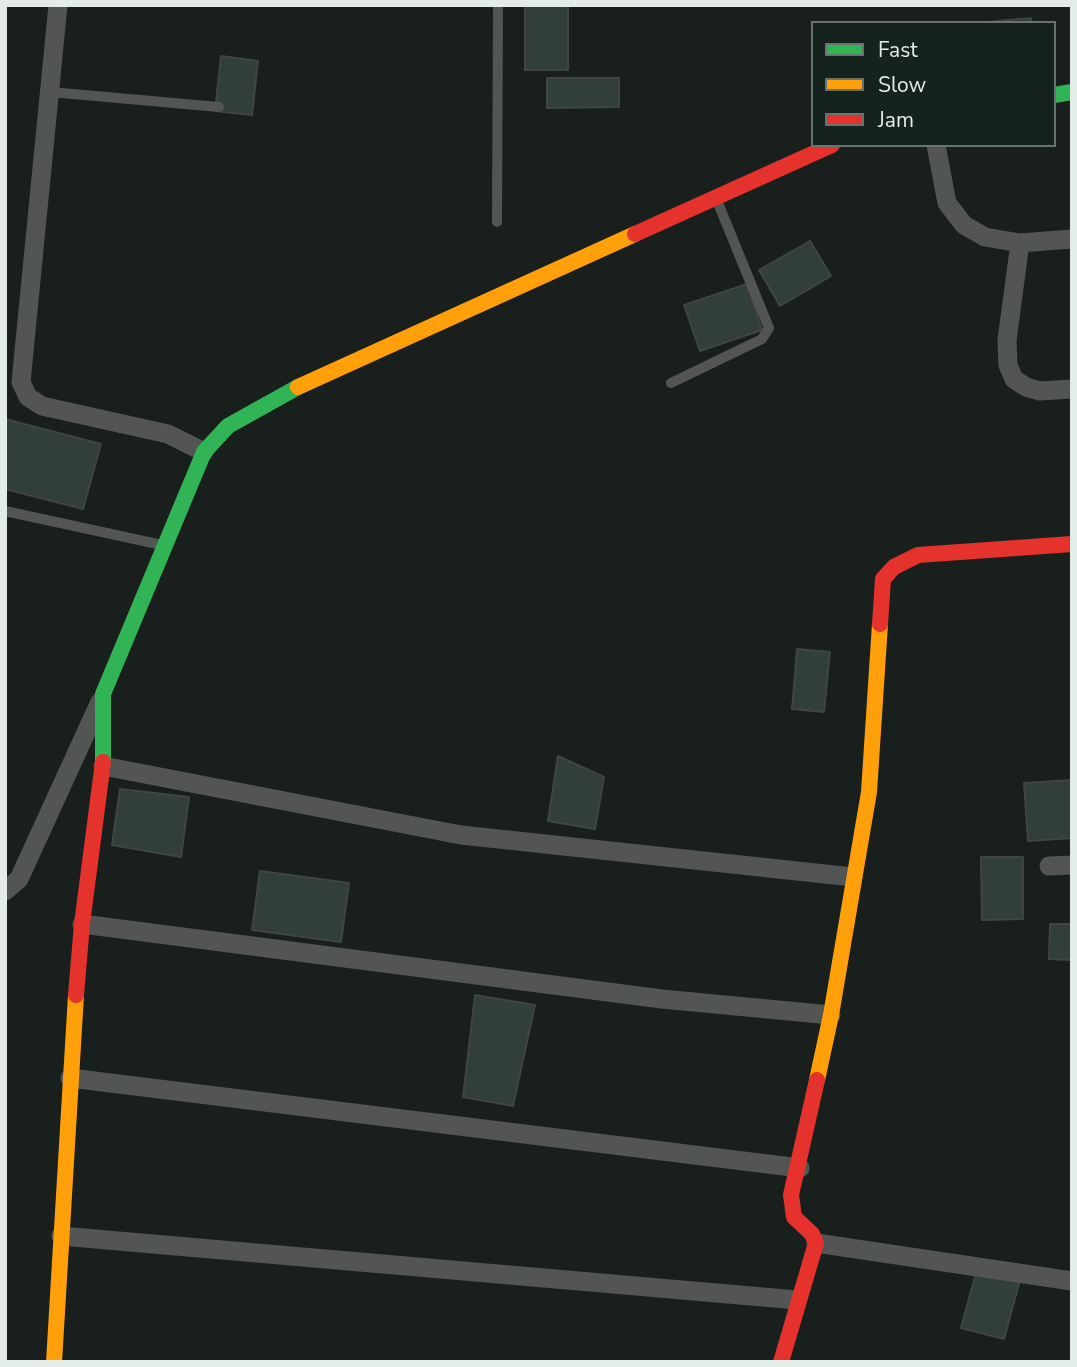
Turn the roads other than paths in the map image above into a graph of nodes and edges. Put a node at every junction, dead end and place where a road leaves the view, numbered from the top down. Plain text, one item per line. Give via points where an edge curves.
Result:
1 (58, 5) edge
2 (498, 5) edge
3 (50, 92) junction
4 (219, 107) dead end
5 (828, 147) edge
6 (936, 147) edge
7 (716, 197) junction
8 (497, 222) dead end
9 (1072, 239) edge
10 (1020, 243) junction
11 (671, 383) dead end
12 (1072, 389) edge
13 (204, 452) junction
14 (5, 511) edge
15 (1072, 544) edge
16 (165, 546) junction
17 (103, 694) junction
18 (103, 766) junction
19 (1072, 865) edge
20 (1049, 866) dead end
21 (853, 877) junction
22 (5, 891) edge
23 (82, 924) junction
24 (831, 1016) junction
25 (70, 1078) junction
26 (800, 1168) junction
27 (61, 1236) junction
28 (816, 1243) junction
29 (1072, 1281) edge
30 (797, 1300) junction
31 (54, 1362) edge
32 (781, 1362) edge

1 - 3 street
2 - 8 lane
3 - 4 lane
3 - 13 street via 21,382 28,397 42,406 168,435
5 - 7 street
6 - 10 street via 947,203 964,225 985,237
7 - 11 lane via 769,328 762,340
7 - 13 street via 303,384 228,426
9 - 10 street
10 - 12 street via 1008,365 1014,379 1026,387
13 - 16 street
14 - 16 lane
15 - 21 street via 918,555 894,567 883,579 869,792
16 - 17 street
17 - 18 street
17 - 22 street via 19,879
18 - 21 street via 461,835
18 - 23 street
19 - 20 street
21 - 24 street
23 - 24 street via 662,999
23 - 25 street
24 - 26 street
25 - 26 street
25 - 27 street
26 - 28 street via 791,1205 794,1217
27 - 30 street
27 - 31 street
28 - 29 street
28 - 30 street
30 - 32 street

